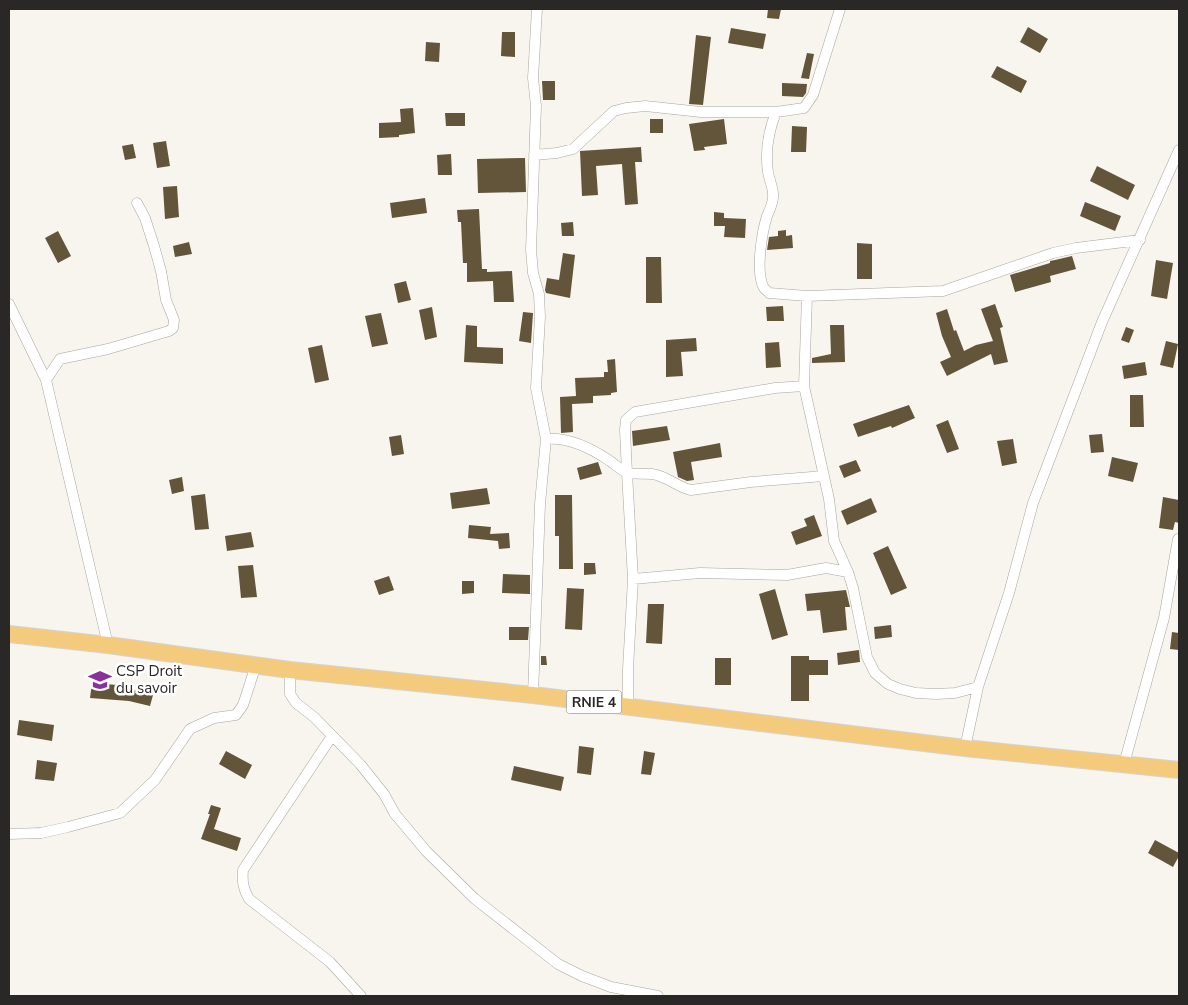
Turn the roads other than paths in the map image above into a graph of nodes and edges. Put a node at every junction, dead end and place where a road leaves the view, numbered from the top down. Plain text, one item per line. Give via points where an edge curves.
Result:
1 (537, 9) edge
2 (840, 9) edge
3 (759, 112) junction
4 (776, 112) junction
5 (770, 128) junction
6 (1179, 150) edge
7 (534, 155) junction
8 (138, 203) dead end
9 (1140, 240) junction
10 (807, 296) junction
11 (9, 304) edge
12 (46, 380) junction
13 (804, 386) junction
14 (546, 439) junction
15 (627, 473) junction
16 (824, 476) junction
17 (1178, 539) edge
18 (848, 572) junction
19 (633, 578) junction
20 (9, 634) edge
21 (108, 645) junction
22 (256, 665) junction
23 (290, 670) junction
24 (978, 687) junction
25 (533, 695) junction
26 (628, 706) junction
27 (332, 736) junction
28 (965, 748) junction
29 (1124, 764) junction
30 (1179, 770) edge
31 (9, 834) edge
32 (361, 996) edge
33 (658, 996) edge

1 - 7 street via 533,78 536,106
2 - 4 street via 809,103 804,108
3 - 4 street
3 - 5 street
3 - 7 street via 701,112 645,106 626,108 614,111 573,149
4 - 5 street
5 - 10 street via 768,170 774,194 764,230 760,275 769,293
6 - 9 street
7 - 14 street via 531,250 540,317 536,388
8 - 12 street via 161,271 166,300 174,320 173,328 169,332 108,349 60,359
9 - 10 street via 1054,253 943,291
9 - 24 street via 1102,322 1033,503 1009,593
10 - 13 street
11 - 12 street
12 - 21 street
13 - 15 street via 635,412 626,420
13 - 16 street
14 - 15 street via 558,438 575,443
14 - 25 street via 540,504
15 - 16 street via 655,474 691,490
15 - 19 street
16 - 18 street via 834,541
17 - 29 street via 1164,618
18 - 19 street via 826,568 786,575 700,573
18 - 24 street via 867,657 875,673 888,684 916,692 955,693
19 - 26 street
20 - 21 main road, RNIE 4
21 - 22 main road, RNIE 4
22 - 23 main road, RNIE 4
22 - 31 street via 243,705 236,715 214,718 190,729 155,780 120,813 40,833
23 - 25 main road, RNIE 4
23 - 27 street via 289,687 293,698
24 - 28 street
25 - 26 main road, RNIE 4
26 - 28 main road, RNIE 4
27 - 32 street via 243,870 242,880 249,899 330,962
27 - 33 street via 360,764 426,851 475,899 558,964 611,986
28 - 29 main road, RNIE 4
29 - 30 main road, RNIE 4

